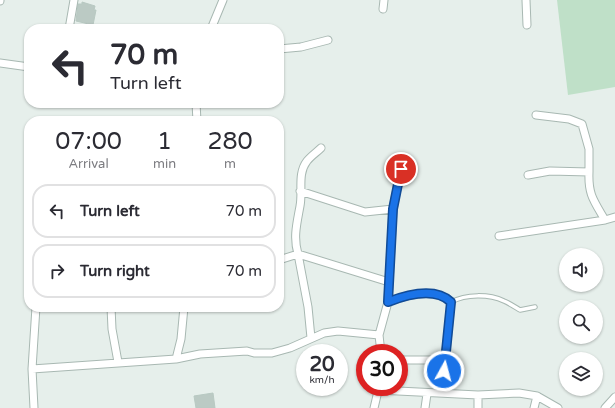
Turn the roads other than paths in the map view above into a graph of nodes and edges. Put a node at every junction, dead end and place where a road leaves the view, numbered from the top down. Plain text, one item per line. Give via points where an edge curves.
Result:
1 (74, 0) edge
2 (223, 0) edge
3 (384, 0) edge
4 (526, 0) edge
5 (383, 9) dead end
6 (70, 24) edge
7 (213, 24) edge
8 (527, 25) dead end
9 (328, 40) dead end
10 (284, 49) edge
11 (0, 63) edge
12 (24, 66) edge
13 (536, 115) dead end
14 (321, 148) dead end
15 (401, 169) dead end
16 (589, 172) junction
17 (528, 175) dead end
18 (300, 192) junction
19 (393, 209) junction
20 (615, 217) edge
21 (605, 220) junction
22 (498, 236) dead end
23 (298, 254) junction
24 (284, 258) edge
25 (389, 282) junction
26 (388, 302) junction
27 (451, 302) junction
28 (535, 306) dead end
29 (36, 312) edge
30 (111, 312) edge
31 (184, 312) edge
32 (379, 335) junction
33 (311, 338) junction
34 (380, 344) edge
35 (176, 359) junction
36 (408, 360) edge
37 (446, 360) junction
38 (118, 362) junction
39 (32, 369) junction
40 (408, 392) edge
41 (442, 393) junction
42 (427, 394) junction
43 (478, 395) junction
44 (377, 396) edge
45 (537, 396) junction
46 (615, 397) edge
47 (34, 408) edge
48 (374, 408) edge
49 (425, 408) edge
50 (478, 408) edge
51 (534, 408) edge
52 (558, 408) edge
53 (605, 408) edge

1 - 6 street
2 - 7 street
3 - 5 street
4 - 8 street
9 - 10 street
11 - 12 street
13 - 16 street via 569,119 582,124 589,149
14 - 18 street via 307,161
15 - 19 street
16 - 17 street via 550,171
16 - 21 street via 591,198
18 - 19 street via 366,212
18 - 23 street via 295,228
19 - 25 street
20 - 21 street
21 - 22 street
23 - 24 street
23 - 25 street
23 - 33 street
25 - 26 street
26 - 27 street via 419,294 436,295
26 - 32 street
27 - 28 lane via 460,297 486,297 506,301 520,310
27 - 37 street
29 - 39 street
30 - 38 street
31 - 35 street via 182,339
32 - 33 street via 338,331
32 - 34 street
33 - 35 street via 280,352 200,354
35 - 38 street
36 - 37 street
37 - 41 street
38 - 39 street
39 - 47 street
40 - 42 street
41 - 42 street
41 - 43 street
42 - 49 street
43 - 45 street via 499,393
43 - 50 street
44 - 48 street
45 - 51 street
45 - 52 street
46 - 53 street

